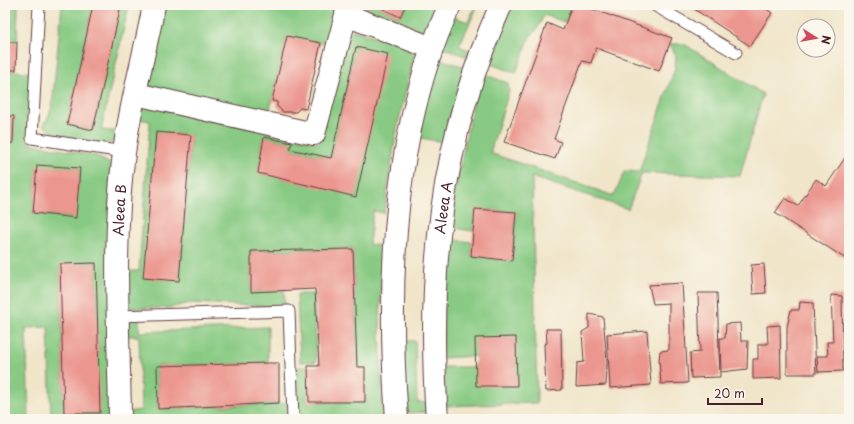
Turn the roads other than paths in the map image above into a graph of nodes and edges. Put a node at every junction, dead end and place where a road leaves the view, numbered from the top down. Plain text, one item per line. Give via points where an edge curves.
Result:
1 (39, 5) edge
2 (154, 5) edge
3 (450, 5) edge
4 (501, 5) edge
5 (654, 5) edge
6 (348, 10) edge
7 (432, 48) junction
8 (736, 53) dead end
9 (136, 94) junction
10 (124, 152) junction
11 (117, 316) junction
12 (120, 419) edge
13 (293, 419) edge
14 (397, 419) edge
15 (437, 419) edge

1 - 10 lane via 32,138
2 - 9 street, Aleea B
3 - 7 street
4 - 15 street, Aleea A via 465,100 443,204 434,290
5 - 8 lane
6 - 7 street
6 - 9 street via 314,134
7 - 14 street via 418,91 395,230 393,341
9 - 10 street, Aleea B
10 - 11 street, Aleea B via 117,244
11 - 12 street, Aleea B
11 - 13 lane via 289,311

